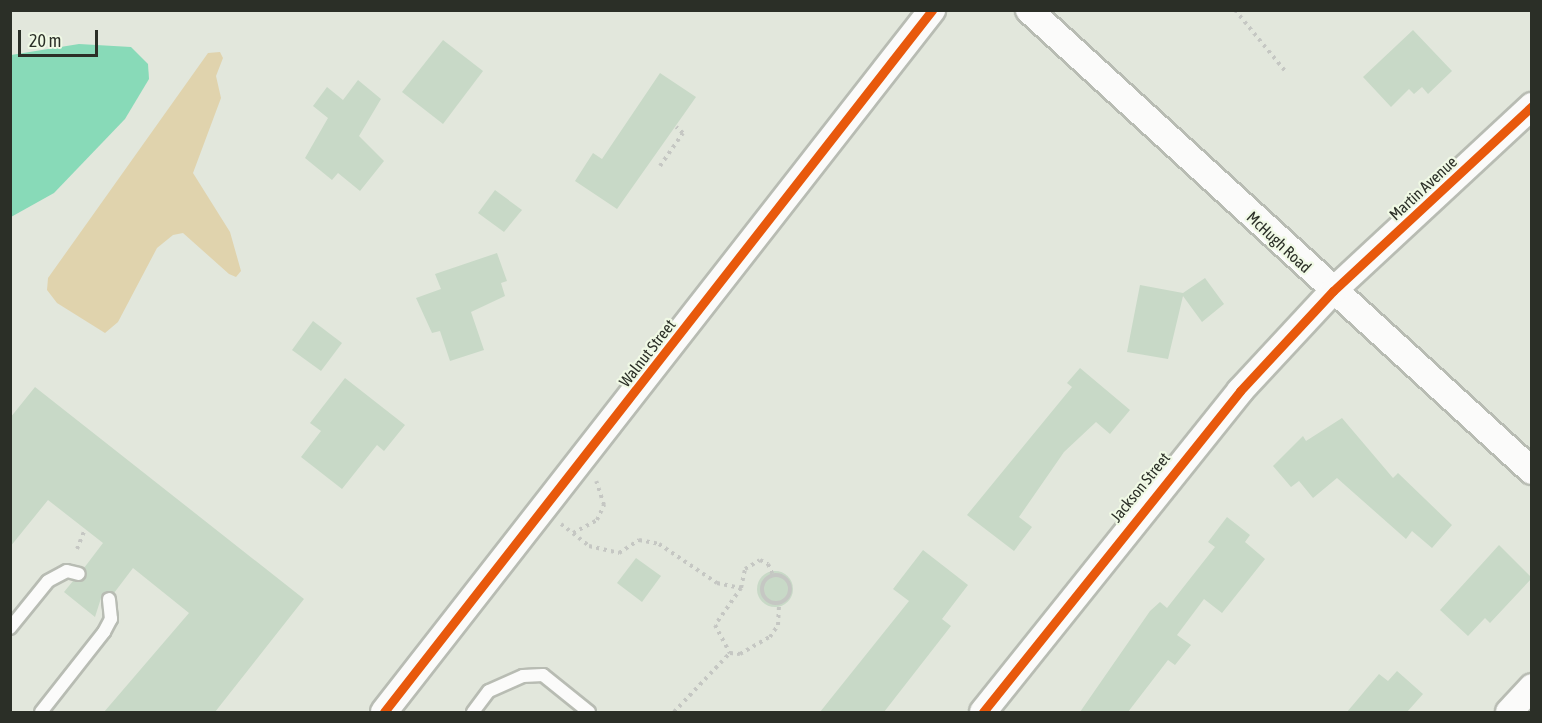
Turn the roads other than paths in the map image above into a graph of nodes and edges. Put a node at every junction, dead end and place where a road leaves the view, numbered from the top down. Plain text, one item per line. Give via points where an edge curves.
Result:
1 (932, 10) edge
2 (1029, 10) edge
3 (1532, 106) edge
4 (1333, 291) junction
5 (1532, 471) edge
6 (79, 574) dead end
7 (109, 599) dead end
8 (10, 628) edge
9 (1532, 687) edge
10 (41, 712) edge
11 (384, 712) edge
12 (473, 712) edge
13 (589, 712) edge
14 (983, 712) edge
15 (1509, 712) edge

1 - 11 street, Walnut Street
2 - 4 street, McHugh Road
3 - 4 street, Martin Avenue
4 - 5 street, McHugh Road
4 - 14 street, Jackson Street via 1175,466
6 - 8 lane via 67,571 48,581
7 - 10 lane via 111,619 105,632
9 - 15 street
12 - 13 lane via 489,691 523,676 543,675

